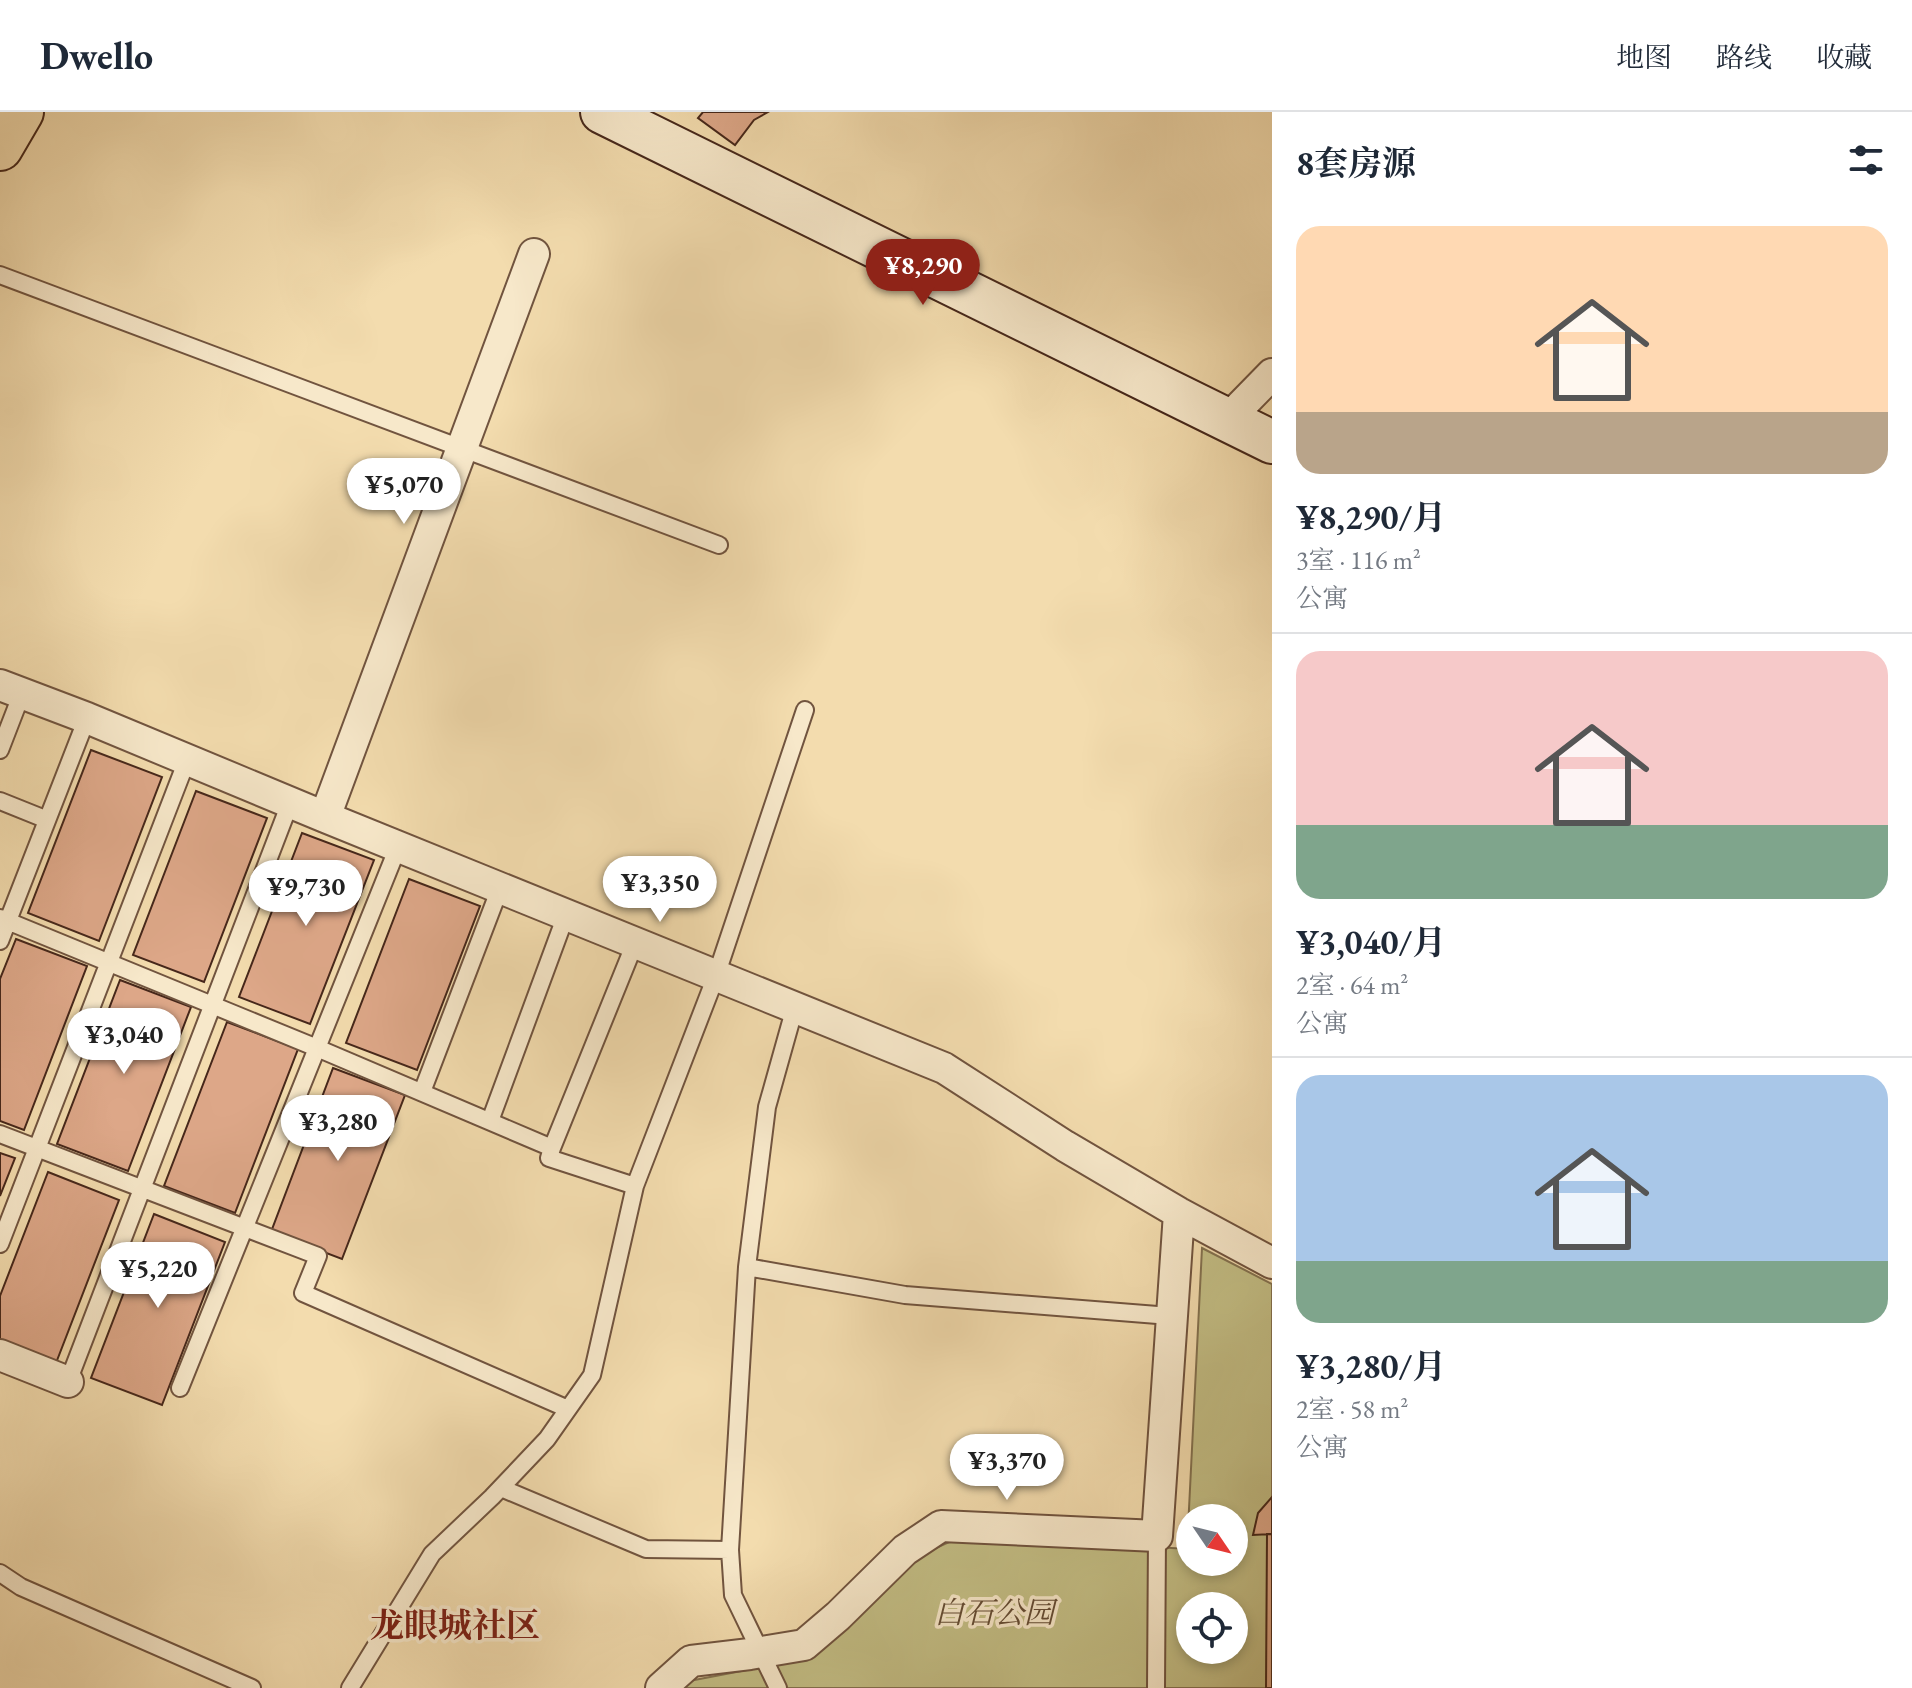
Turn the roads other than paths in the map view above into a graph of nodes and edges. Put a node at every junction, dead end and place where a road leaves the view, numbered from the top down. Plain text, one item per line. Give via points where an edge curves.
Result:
1 (21, 112) edge
2 (602, 112) edge
3 (0, 148) edge
4 (534, 254) dead end
5 (0, 275) edge
6 (1272, 374) edge
7 (1227, 420) junction
8 (1272, 442) edge
9 (462, 448) junction
10 (719, 545) dead end
11 (11, 689) edge
12 (805, 710) dead end
13 (87, 718) junction
14 (0, 750) edge
15 (187, 760) junction
16 (0, 801) edge
17 (290, 803) junction
18 (325, 817) junction
19 (45, 819) junction
20 (398, 847) junction
21 (500, 888) junction
22 (566, 915) junction
23 (4, 919) edge
24 (0, 941) edge
25 (635, 943) junction
26 (109, 962) junction
27 (716, 976) junction
28 (213, 1005) junction
29 (795, 1007) junction
30 (317, 1048) junction
31 (422, 1092) junction
32 (490, 1121) junction
33 (0, 1134) edge
34 (37, 1148) junction
35 (552, 1148) junction
36 (635, 1186) junction
37 (142, 1189) junction
38 (1179, 1213) junction
39 (244, 1227) junction
40 (0, 1244) edge
41 (1272, 1263) edge
42 (747, 1267) junction
43 (1170, 1316) junction
44 (0, 1355) edge
45 (68, 1382) joint
46 (180, 1388) dead end
47 (568, 1409) junction
48 (501, 1488) junction
49 (1157, 1536) junction
50 (730, 1550) junction
51 (0, 1573) edge
52 (759, 1653) junction
53 (252, 1688) edge
54 (350, 1688) edge
55 (661, 1688) edge
56 (778, 1688) edge
57 (1156, 1688) edge

1 - 3 main road
2 - 7 main road
4 - 9 street
5 - 9 lane
6 - 7 street
7 - 8 main road
9 - 10 lane
9 - 18 street
11 - 13 street
11 - 14 lane
12 - 27 lane
13 - 15 street
13 - 19 lane
15 - 17 street
15 - 26 lane
16 - 19 lane
17 - 18 street
17 - 28 lane
18 - 20 street
19 - 23 lane
20 - 21 street
20 - 30 lane
21 - 22 street
21 - 31 lane
22 - 25 street
22 - 32 lane
23 - 24 lane
23 - 26 lane
25 - 27 street
25 - 35 lane
26 - 28 lane
26 - 34 lane
27 - 29 street
27 - 36 lane
28 - 30 lane
28 - 37 lane
29 - 38 street via 944,1068
29 - 42 lane via 767,1107
30 - 31 lane
30 - 39 lane
31 - 32 lane
32 - 35 lane
33 - 34 lane
34 - 37 lane
34 - 40 lane
35 - 36 lane via 549,1158
36 - 47 lane via 592,1375
37 - 39 lane
37 - 45 lane
38 - 41 street
38 - 43 street
39 - 46 lane
39 - 47 lane via 318,1256 303,1293
42 - 43 lane via 905,1295
42 - 50 lane
43 - 49 street
44 - 45 street
47 - 48 lane
48 - 50 lane via 646,1549
48 - 54 lane via 432,1554
49 - 52 street via 941,1526 905,1550 804,1645
49 - 57 lane
50 - 52 lane via 733,1595
51 - 53 lane via 21,1587
52 - 55 street via 691,1661
52 - 56 lane

